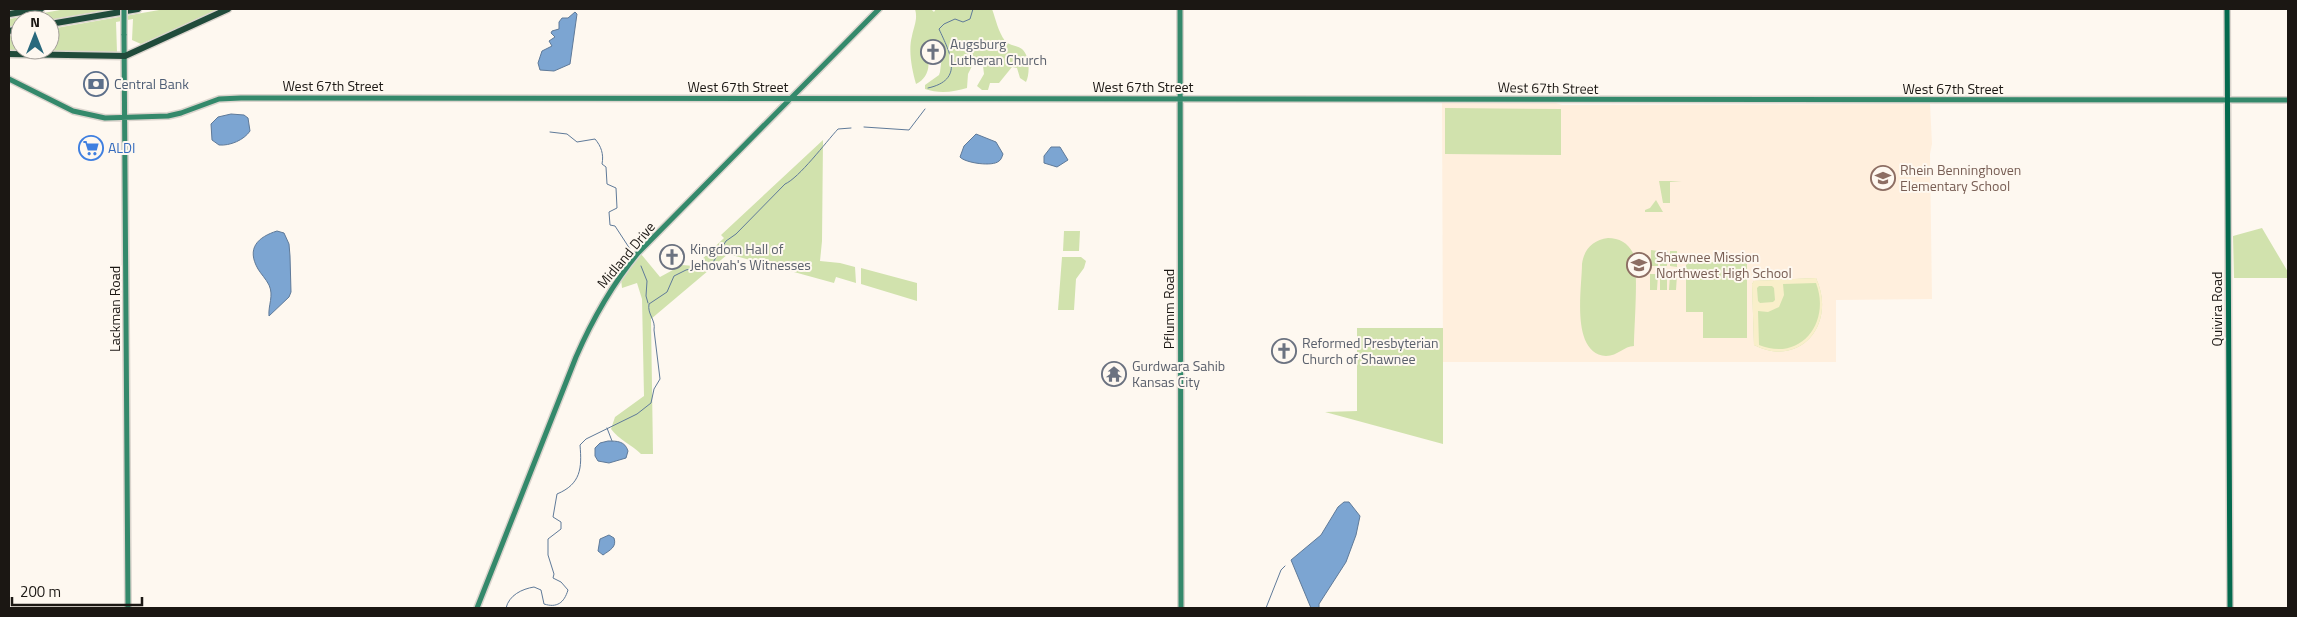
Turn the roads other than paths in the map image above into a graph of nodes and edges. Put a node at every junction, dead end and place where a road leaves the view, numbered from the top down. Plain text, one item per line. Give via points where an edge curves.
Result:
1 (41, 9) edge
2 (124, 9) edge
3 (138, 9) edge
4 (228, 9) edge
5 (879, 9) edge
6 (1180, 9) edge
7 (2227, 9) edge
8 (9, 14) edge
9 (60, 22) edge
10 (9, 55) edge
11 (125, 56) junction
12 (9, 79) edge
13 (791, 98) junction
14 (1180, 98) junction
15 (2227, 100) junction
16 (2288, 100) edge
17 (126, 117) junction
18 (128, 608) edge
19 (477, 608) edge
20 (1181, 608) edge
21 (2230, 608) edge

1 - 8 highway
2 - 11 street, Lackman Road, bridge
3 - 9 highway
4 - 11 highway
5 - 13 street, Midland Drive
6 - 14 street, Pflumm Road
7 - 15 main road, Quivira Road
10 - 11 highway
11 - 17 street, Lackman Road
12 - 17 street, West 67th Street via 81,114
13 - 14 street, West 67th Street
13 - 17 street, West 67th Street via 241,98 219,99 174,114
13 - 19 street, Midland Drive via 638,253 610,289 576,357
14 - 15 street, West 67th Street
14 - 20 street, Pflumm Road
15 - 16 street, West 67th Street
15 - 21 main road, Quivira Road
17 - 18 street, Lackman Road

